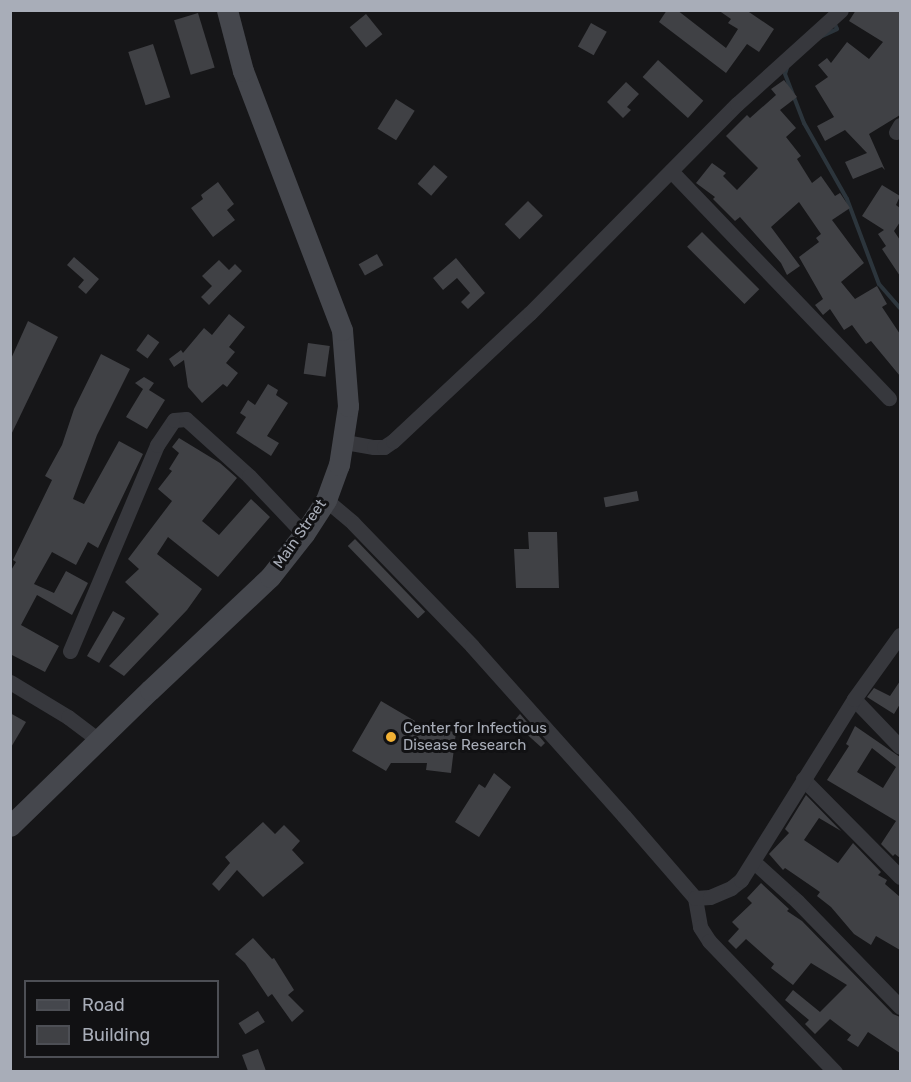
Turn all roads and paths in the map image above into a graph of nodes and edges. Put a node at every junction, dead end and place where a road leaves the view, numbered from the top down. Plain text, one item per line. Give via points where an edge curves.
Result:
1 (227, 10) edge
2 (841, 10) edge
3 (671, 171) junction
4 (889, 399) dead end
5 (345, 442) junction
6 (326, 500) junction
7 (304, 534) junction
8 (900, 635) edge
9 (70, 651) dead end
10 (10, 682) edge
11 (854, 699) junction
12 (98, 740) junction
13 (900, 747) edge
14 (803, 779) junction
15 (10, 826) edge
16 (754, 862) junction
17 (900, 877) edge
18 (695, 898) junction
19 (900, 1007) edge
20 (835, 1071) edge

1 - 5 main road, Main Street via 243,71 342,330 348,406
2 - 3 street via 752,89
3 - 4 street
3 - 5 street via 530,313 393,441 384,447
5 - 6 main road, Main Street
6 - 7 main road, Main Street
6 - 18 street via 472,646
7 - 9 street via 249,476 186,419 174,420 157,445
7 - 12 main road, Main Street via 270,577
8 - 11 street
10 - 12 street
11 - 13 street
11 - 14 street
12 - 15 main road, Main Street
14 - 16 street
14 - 17 street
16 - 18 street via 731,888 710,897
16 - 19 street
18 - 20 street via 700,927 709,941

